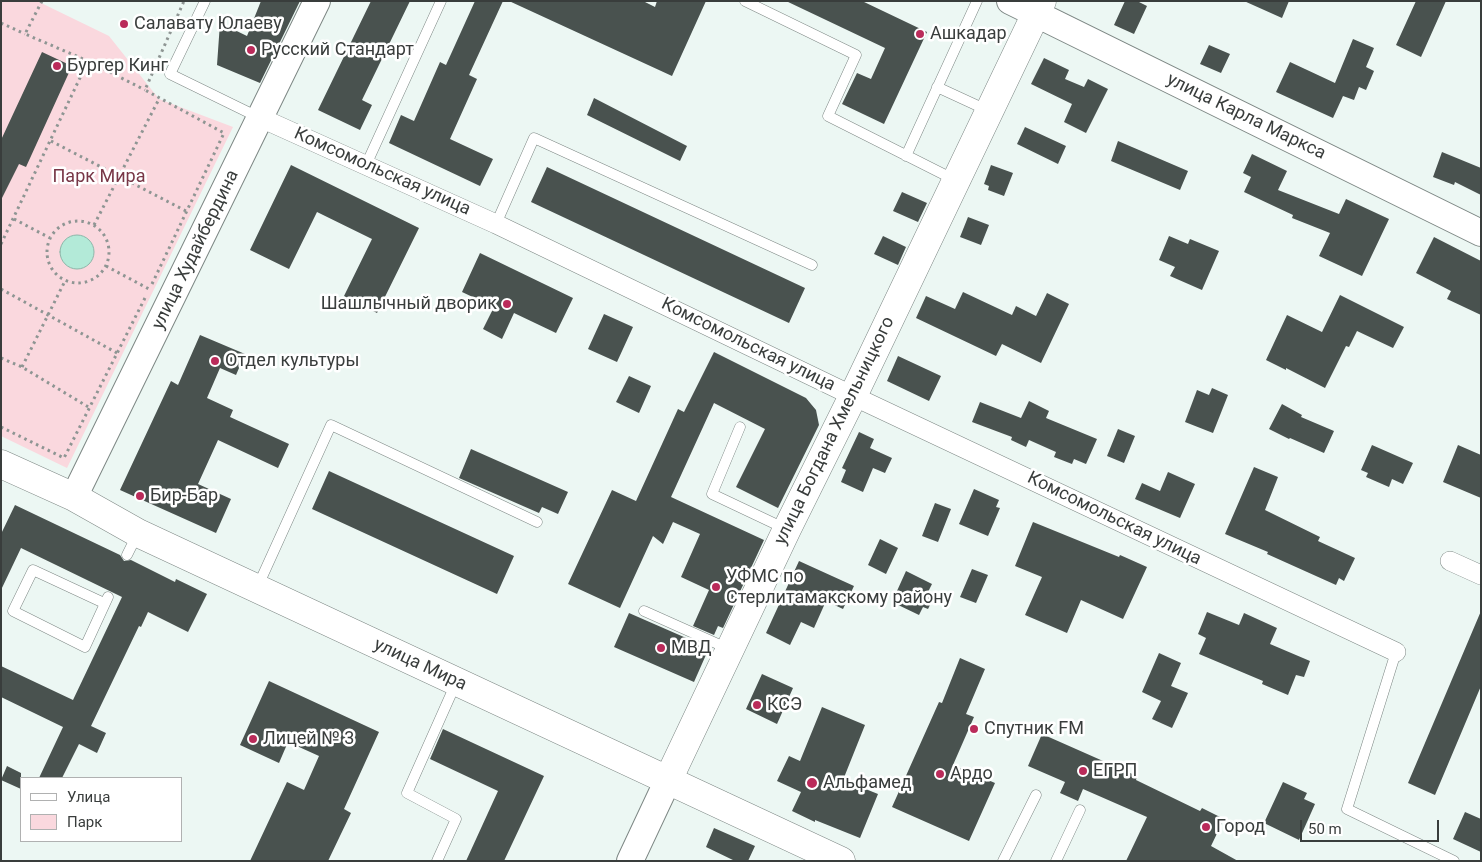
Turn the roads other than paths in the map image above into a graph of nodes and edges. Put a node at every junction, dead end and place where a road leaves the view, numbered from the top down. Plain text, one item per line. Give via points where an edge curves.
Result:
1 (205, 1) edge
2 (317, 1) edge
3 (441, 1) edge
4 (745, 1) edge
5 (976, 1) edge
6 (1010, 1) edge
7 (1039, 7) edge
8 (938, 87) junction
9 (990, 112) junction
10 (261, 118) junction
11 (906, 156) junction
12 (366, 166) junction
13 (956, 181) junction
14 (496, 224) junction
15 (1481, 233) edge
16 (812, 264) dead end
17 (853, 396) junction
18 (740, 427) dead end
19 (1, 464) edge
20 (74, 497) junction
21 (537, 522) dead end
22 (787, 529) junction
23 (1450, 561) dead end
24 (1481, 575) edge
25 (257, 588) junction
26 (106, 600) joint
27 (644, 612) dead end
28 (730, 649) junction
29 (1396, 652) joint
30 (456, 682) junction
31 (668, 780) junction
32 (1036, 795) dead end
33 (1080, 810) dead end
34 (437, 861) edge
35 (630, 861) edge
36 (841, 861) edge
37 (1003, 861) edge
38 (1056, 861) edge
39 (1454, 861) edge

1 - 10 lane via 170,74
2 - 10 street, улица Худайбердина
3 - 12 lane
4 - 11 lane via 856,55 828,116
5 - 8 lane
6 - 7 street, улица Карла Маркса
7 - 9 main road, улица Богдана Хмельницкого
7 - 15 street, улица Карла Маркса
8 - 9 lane
8 - 11 lane
9 - 13 main road, улица Богдана Хмельницкого
10 - 12 street, Комсомольская улица
10 - 20 street, улица Худайбердина
11 - 13 lane
12 - 14 street, Комсомольская улица
13 - 17 main road, улица Богдана Хмельницкого
14 - 16 lane via 534,138
14 - 17 street, Комсомольская улица
17 - 22 main road, улица Богдана Хмельницкого
17 - 29 street, Комсомольская улица
18 - 22 lane via 712,494
19 - 20 main road, улица Мира
20 - 25 main road, улица Мира via 133,544
21 - 25 lane via 331,425
22 - 28 main road, улица Богдана Хмельницкого
23 - 24 street
25 - 30 main road, улица Мира
26 - 26 lane via 85,646 13,611 33,570
27 - 28 lane
28 - 31 main road, улица Богдана Хмельницкого
29 - 39 lane via 1347,809
30 - 31 main road, улица Мира
30 - 34 lane via 406,793 456,819
31 - 35 street, улица Богдана Хмельницкого
31 - 36 main road, улица Мира
32 - 37 lane
33 - 38 lane

